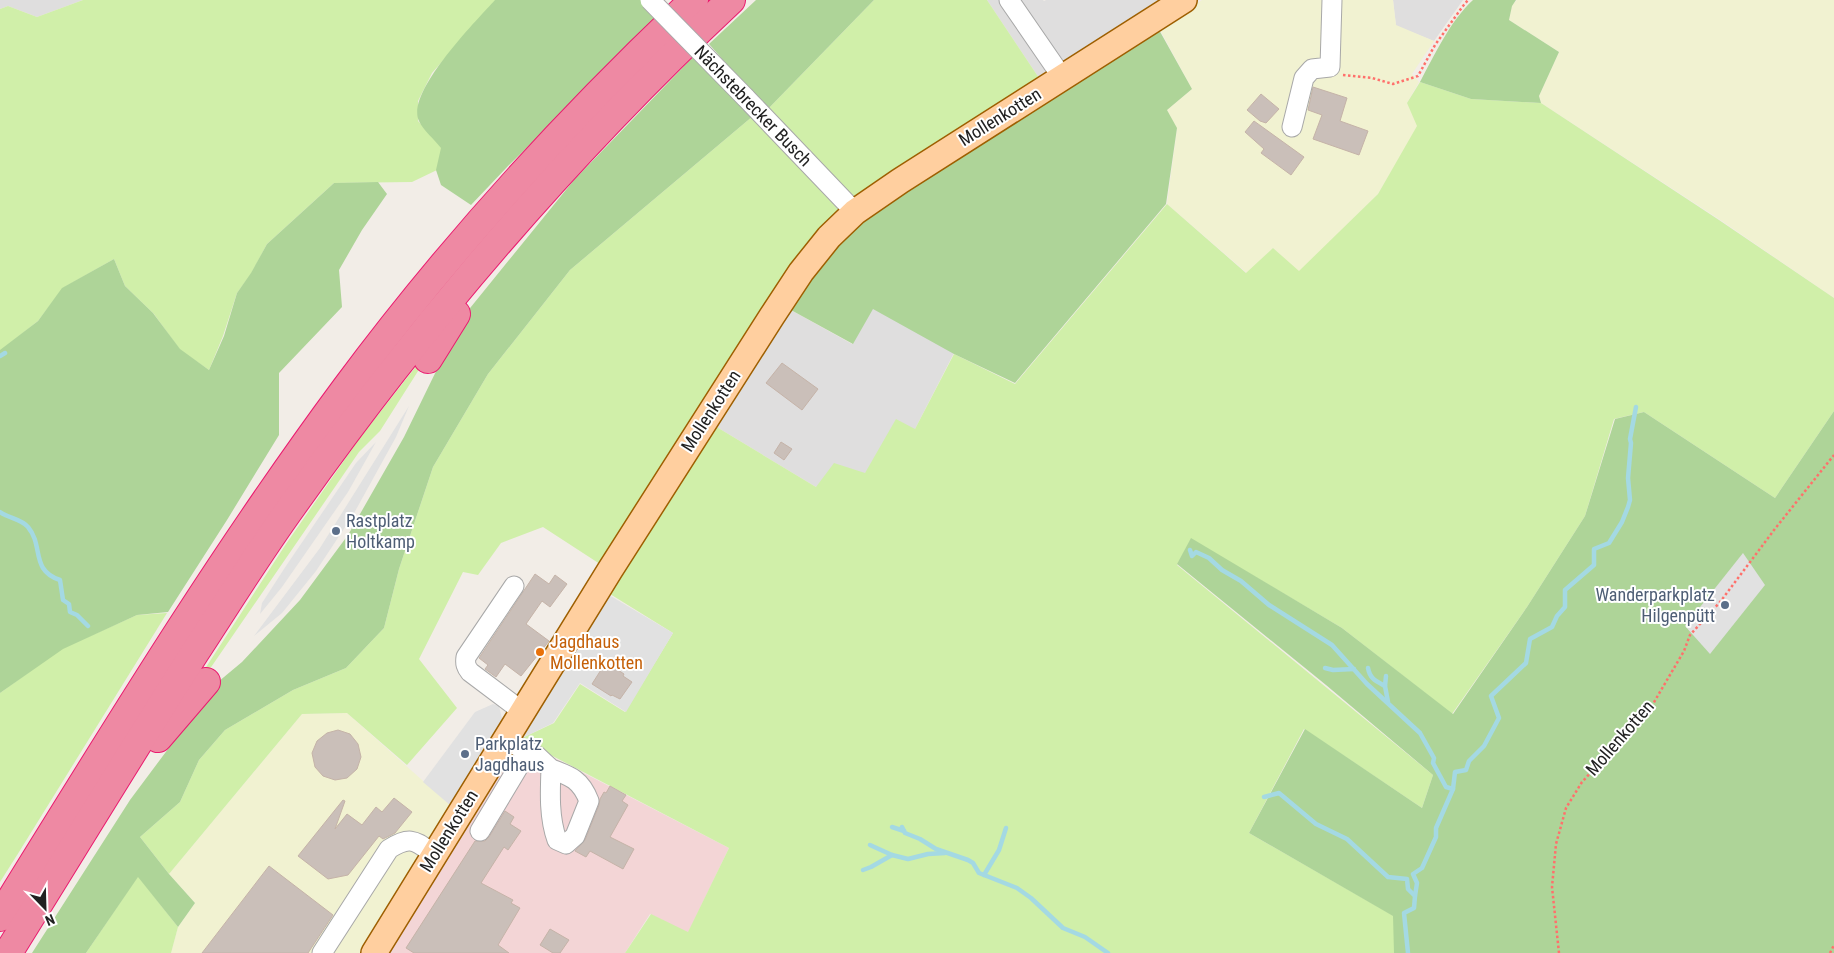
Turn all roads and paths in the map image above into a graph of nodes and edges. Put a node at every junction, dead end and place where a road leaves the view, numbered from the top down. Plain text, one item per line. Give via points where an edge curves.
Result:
1 (650, 0) edge
2 (694, 0) edge
3 (731, 0) edge
4 (1009, 0) edge
5 (1184, 0) edge
6 (1332, 0) edge
7 (1468, 0) edge
8 (1330, 67) junction
9 (1062, 78) junction
10 (1292, 127) dead end
11 (854, 212) junction
12 (503, 236) junction
13 (428, 359) dead end
14 (1834, 455) edge
15 (514, 586) dead end
16 (206, 682) dead end
17 (523, 712) junction
18 (505, 740) junction
19 (528, 751) junction
20 (551, 769) dead end
21 (100, 805) junction
22 (480, 831) dead end
23 (434, 854) junction
24 (0, 917) edge
25 (1834, 945) edge
26 (8, 953) edge
27 (322, 953) edge
28 (374, 953) edge
29 (1559, 953) edge
30 (1830, 953) edge

1 - 11 street, Nächstebrecker Busch, bridge
2 - 24 highway via 608,85 481,222 347,386 219,568
3 - 12 highway via 613,117
4 - 9 street
5 - 9 main road, Mollenkotten
6 - 8 street
7 - 8 path via 1418,76 1393,84 1338,74
8 - 10 street via 1312,69 1304,78
9 - 11 main road, Mollenkotten
11 - 17 main road, Mollenkotten via 801,272 689,443
12 - 13 highway
12 - 21 highway via 370,398 292,506
14 - 29 path, Mollenkotten via 1720,602 1690,635 1650,708 1582,782 1566,808 1556,844 1552,887
15 - 17 street via 465,663 470,672
16 - 21 highway
17 - 18 main road, Mollenkotten
18 - 19 street
18 - 23 main road, Mollenkotten
19 - 20 street
19 - 22 street
21 - 26 highway
23 - 27 street via 421,844 408,840 389,849
23 - 28 main road, Mollenkotten
25 - 30 path

